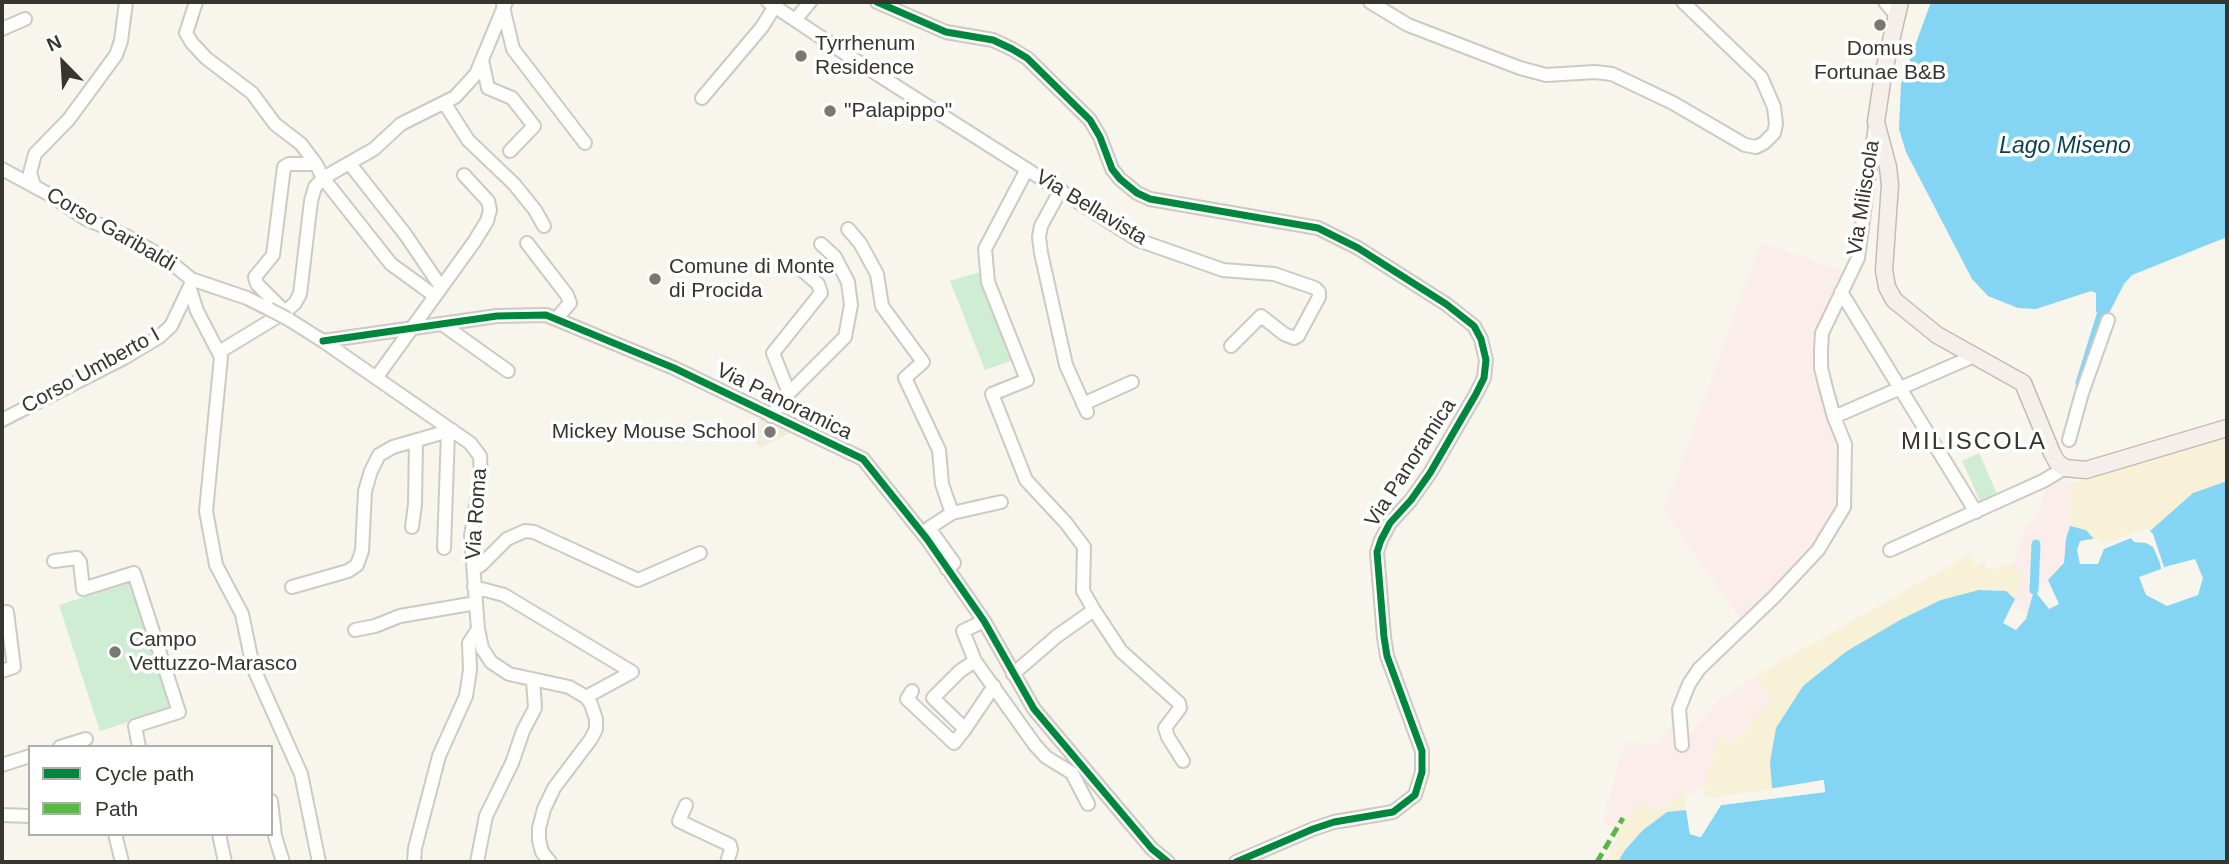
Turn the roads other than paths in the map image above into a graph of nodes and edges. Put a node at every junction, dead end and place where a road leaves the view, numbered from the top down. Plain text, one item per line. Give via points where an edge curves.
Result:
1 (126, 2) edge
2 (196, 2) edge
3 (810, 2) edge
4 (877, 2) edge
5 (1370, 2) edge
6 (1683, 2) edge
7 (1885, 2) edge
8 (504, 4) edge
9 (772, 4) edge
10 (1899, 9) edge
11 (25, 19) dead end
12 (796, 19) junction
13 (2, 29) edge
14 (482, 59) junction
15 (702, 98) dead end
16 (445, 104) junction
17 (1876, 122) junction
18 (585, 144) dead end
19 (510, 151) dead end
20 (316, 164) junction
21 (350, 164) junction
22 (2, 169) edge
23 (1027, 169) junction
24 (464, 175) dead end
25 (323, 178) junction
26 (34, 185) junction
27 (1060, 191) junction
28 (544, 226) dead end
29 (848, 229) dead end
30 (527, 243) dead end
31 (821, 244) dead end
32 (802, 270) dead end
33 (191, 284) junction
34 (438, 292) junction
35 (1841, 292) junction
36 (286, 316) junction
37 (555, 319) junction
38 (2108, 320) dead end
39 (442, 324) junction
40 (412, 328) junction
41 (323, 341) junction
42 (1231, 346) dead end
43 (219, 352) junction
44 (1974, 356) junction
45 (508, 371) dead end
46 (376, 378) junction
47 (1132, 382) dead end
48 (1901, 388) junction
49 (789, 393) junction
50 (771, 416) junction
51 (1834, 417) junction
52 (2, 420) edge
53 (2227, 428) edge
54 (450, 431) junction
55 (2069, 440) dead end
56 (416, 441) junction
57 (2065, 468) junction
58 (1001, 502) dead end
59 (1976, 512) junction
60 (952, 513) junction
61 (412, 527) dead end
62 (444, 548) dead end
63 (1890, 550) dead end
64 (701, 553) dead end
65 (54, 561) dead end
66 (474, 569) junction
67 (947, 569) junction
68 (292, 587) dead end
69 (474, 587) junction
70 (476, 603) junction
71 (1094, 610) junction
72 (7, 612) dead end
73 (984, 621) junction
74 (478, 629) junction
75 (355, 630) dead end
76 (975, 661) junction
77 (2, 671) edge
78 (1011, 671) junction
79 (533, 680) junction
80 (992, 683) junction
81 (912, 691) dead end
82 (586, 697) junction
83 (965, 729) junction
84 (86, 739) dead end
85 (66, 745) edge
86 (139, 745) edge
87 (1682, 745) dead end
88 (28, 757) edge
89 (1183, 761) dead end
90 (2, 765) edge
91 (1088, 804) dead end
92 (686, 805) dead end
93 (2, 815) edge
94 (28, 816) edge
95 (273, 818) edge
96 (115, 836) edge
97 (219, 836) edge
98 (122, 862) edge
99 (225, 862) edge
100 (283, 862) edge
101 (319, 862) edge
102 (414, 862) edge
103 (477, 862) edge
104 (550, 862) edge
105 (726, 862) edge
106 (1168, 862) edge
107 (1236, 862) edge

1 - 26 street, Corso Garibaldi via 116,55 69,119 34,154 30,173
2 - 20 street via 186,33 192,43 252,93 275,124
3 - 12 street
4 - 107 street, Via Panoramica via 946,32 993,40 1027,58 1090,120 1112,169 1137,193 1318,228 1446,304 1474,326 1481,339 1486,360 1480,386 1430,473 1390,523 1377,552 1387,656 1422,751 1415,795 1393,812 1312,829
5 - 6 street via 1408,24 1520,68 1546,75 1612,74 1745,145 1764,143 1776,124 1774,107 1760,77
7 - 10 street
8 - 14 street
8 - 18 street via 513,49
9 - 12 street, Via Bellavista
9 - 15 street via 762,27
10 - 17 main road, Via Miliscola
11 - 13 street
12 - 23 street, Via Bellavista
14 - 16 street via 476,75
14 - 19 street via 488,88 512,98 534,126
16 - 21 street via 401,124
16 - 28 street via 468,140 514,184
17 - 35 street, Via Miliscola via 1858,258
17 - 44 main road via 1890,185 1887,287 1894,300 1937,335
20 - 25 street
20 - 36 street via 284,167 273,255 256,277
21 - 25 street
21 - 34 street via 405,234
22 - 26 street
23 - 27 street, Via Bellavista
23 - 71 street via 985,249 988,282 1027,380 992,394 1026,480 1084,547 1083,591
24 - 34 street via 488,201 490,210 474,242
25 - 34 street via 391,264
25 - 36 street via 311,201 300,294
26 - 33 street, Corso Garibaldi via 86,219 168,260
27 - 42 street, Via Bellavista via 1138,240 1223,270 1274,275 1319,292 1298,336 1284,334 1261,316
27 - 47 street via 1039,237 1066,365 1085,408
29 - 60 street via 877,274 882,306 923,362 905,378 939,450 942,484
30 - 37 street via 570,303
31 - 49 street via 835,257 848,282 851,305 845,337
32 - 49 street via 821,293 773,353
33 - 36 street, Via Roma, bridge via 247,298
33 - 43 street via 197,311
33 - 52 street, Corso Umberto I via 171,326 151,342
34 - 40 street
35 - 48 street
35 - 51 street, Via Miliscola via 1822,333 1821,350
36 - 41 street, Via Roma
36 - 43 street
37 - 39 street, Via Panoramica via 546,315 498,316
37 - 50 street, Via Panoramica via 674,368
38 - 55 street
39 - 40 street, Via Panoramica
39 - 45 street
40 - 41 street, Via Panoramica
40 - 46 street
41 - 46 street, Via Roma
43 - 101 street via 206,511 216,565 242,614 253,667 301,774
44 - 48 street
44 - 57 main road via 2023,383 2052,453
46 - 54 street, Via Roma
48 - 51 street
48 - 59 street
49 - 50 street
50 - 67 street, Via Panoramica via 863,459
51 - 87 street, Via Miliscola via 1845,444 1844,507 1818,550 1699,668 1679,709
53 - 57 main road via 2086,470
54 - 56 street
54 - 62 street
54 - 66 street, Via Roma via 481,456 471,536
56 - 61 street
56 - 68 street via 385,450 371,471 357,565
57 - 59 street
58 - 60 street
59 - 63 street
60 - 67 street via 929,528 954,563
64 - 66 street via 638,580 534,531 525,531 507,539
65 - 86 street via 77,558 83,589 134,573 179,712 135,726
66 - 69 street, Via Roma
67 - 73 street, Via Panoramica
69 - 70 street, Via Roma
69 - 82 street via 504,595 632,671
70 - 74 street, Via Roma
70 - 75 street via 400,616
71 - 78 street
71 - 89 street via 1121,651 1179,703 1165,728
72 - 77 street via 14,667
73 - 76 street via 963,631
73 - 78 street, Via Panoramica
74 - 79 street, Via Roma via 491,662 509,674
74 - 102 street via 469,643 466,696 439,756
76 - 80 street
76 - 83 street via 933,698
78 - 80 street
78 - 106 street, Via Panoramica via 1034,709
79 - 82 street, Via Roma via 569,687
79 - 103 street via 535,708 486,816
80 - 83 street
80 - 91 street via 1035,745 1072,773
81 - 83 street via 906,699 954,743
82 - 104 street via 596,729 554,789 539,828 542,852
84 - 85 street
88 - 90 street
92 - 105 street via 679,821 730,845
93 - 94 street
95 - 100 street
96 - 98 street
97 - 99 street

